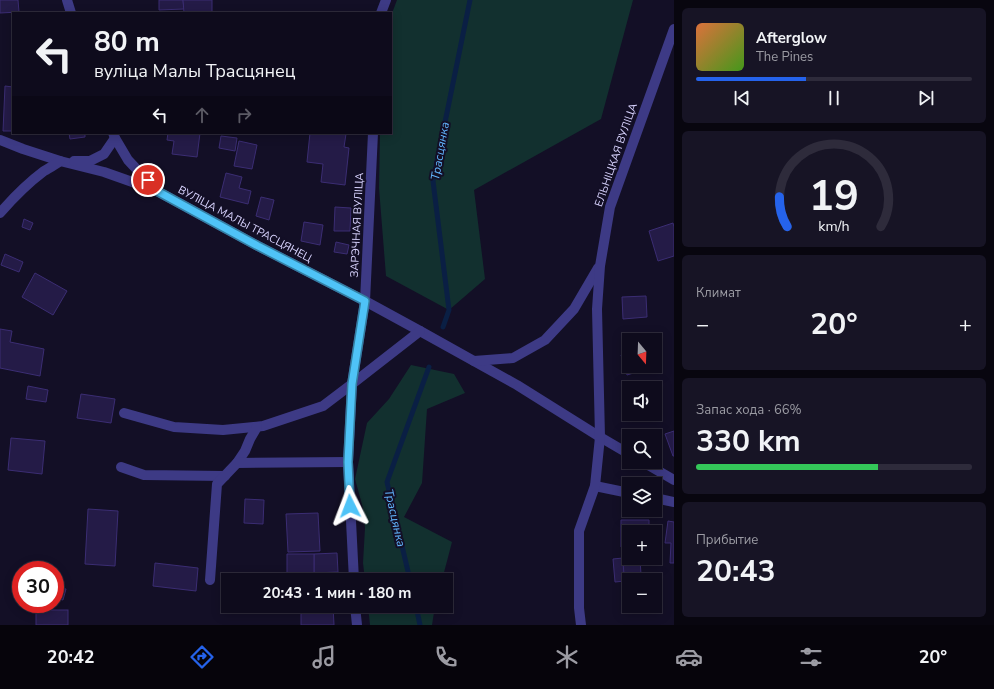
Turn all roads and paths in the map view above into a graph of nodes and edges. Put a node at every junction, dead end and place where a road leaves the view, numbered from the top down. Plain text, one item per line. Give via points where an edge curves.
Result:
1 (67, 0) edge
2 (386, 0) edge
3 (71, 12) edge
4 (381, 12) edge
5 (674, 29) edge
6 (373, 134) edge
7 (114, 136) edge
8 (0, 140) edge
9 (60, 161) junction
10 (157, 191) junction
11 (0, 213) edge
12 (600, 266) junction
13 (365, 301) junction
14 (420, 331) junction
15 (474, 361) junction
16 (352, 384) junction
17 (124, 413) dead end
18 (257, 427) junction
19 (600, 437) junction
20 (622, 450) edge
21 (237, 462) junction
22 (348, 462) junction
23 (121, 467) dead end
24 (655, 469) edge
25 (225, 476) junction
26 (674, 480) edge
27 (595, 486) junction
28 (622, 492) edge
29 (662, 499) edge
30 (674, 502) edge
31 (354, 573) edge
32 (210, 580) dead end
33 (356, 613) edge
34 (357, 625) edge
35 (580, 625) edge

1 - 3 street
2 - 4 street
5 - 12 street, ЕЛЬНІЦКАЯ ВУЛІЦА via 610,207
6 - 13 street, ЗАРЭЧНАЯ ВУЛІЦА
7 - 9 street via 104,154 90,161
7 - 10 street, ВУЛІЦА МАЛЫ ТРАСЦЯНЕЦ via 128,160
8 - 9 street
9 - 10 street via 104,172
9 - 11 street via 29,184
10 - 13 street, ВУЛІЦА МАЛЫ ТРАСЦЯНЕЦ
12 - 15 street via 574,309 545,340 513,358
12 - 19 street, ЕЛЬНІЦКАЯ ВУЛІЦА via 597,309
13 - 14 street
13 - 16 street, ЗАРЭЧНАЯ ВУЛІЦА
14 - 15 street
14 - 16 street
15 - 19 street
16 - 18 street via 323,406
16 - 22 street, ЗАРЭЧНАЯ ВУЛІЦА
17 - 18 street via 174,427 223,430
18 - 21 street
19 - 20 street
19 - 27 street, ЕЛЬНІЦКАЯ ВУЛІЦА
21 - 22 street
21 - 25 street
22 - 31 street, ЗАРЭЧНАЯ ВУЛІЦА
23 - 25 street via 144,475
24 - 26 street
25 - 32 street via 217,484
27 - 28 street
27 - 35 street, ЕЛЬНІЦКАЯ ВУЛІЦА via 579,531
29 - 30 street
33 - 34 street

